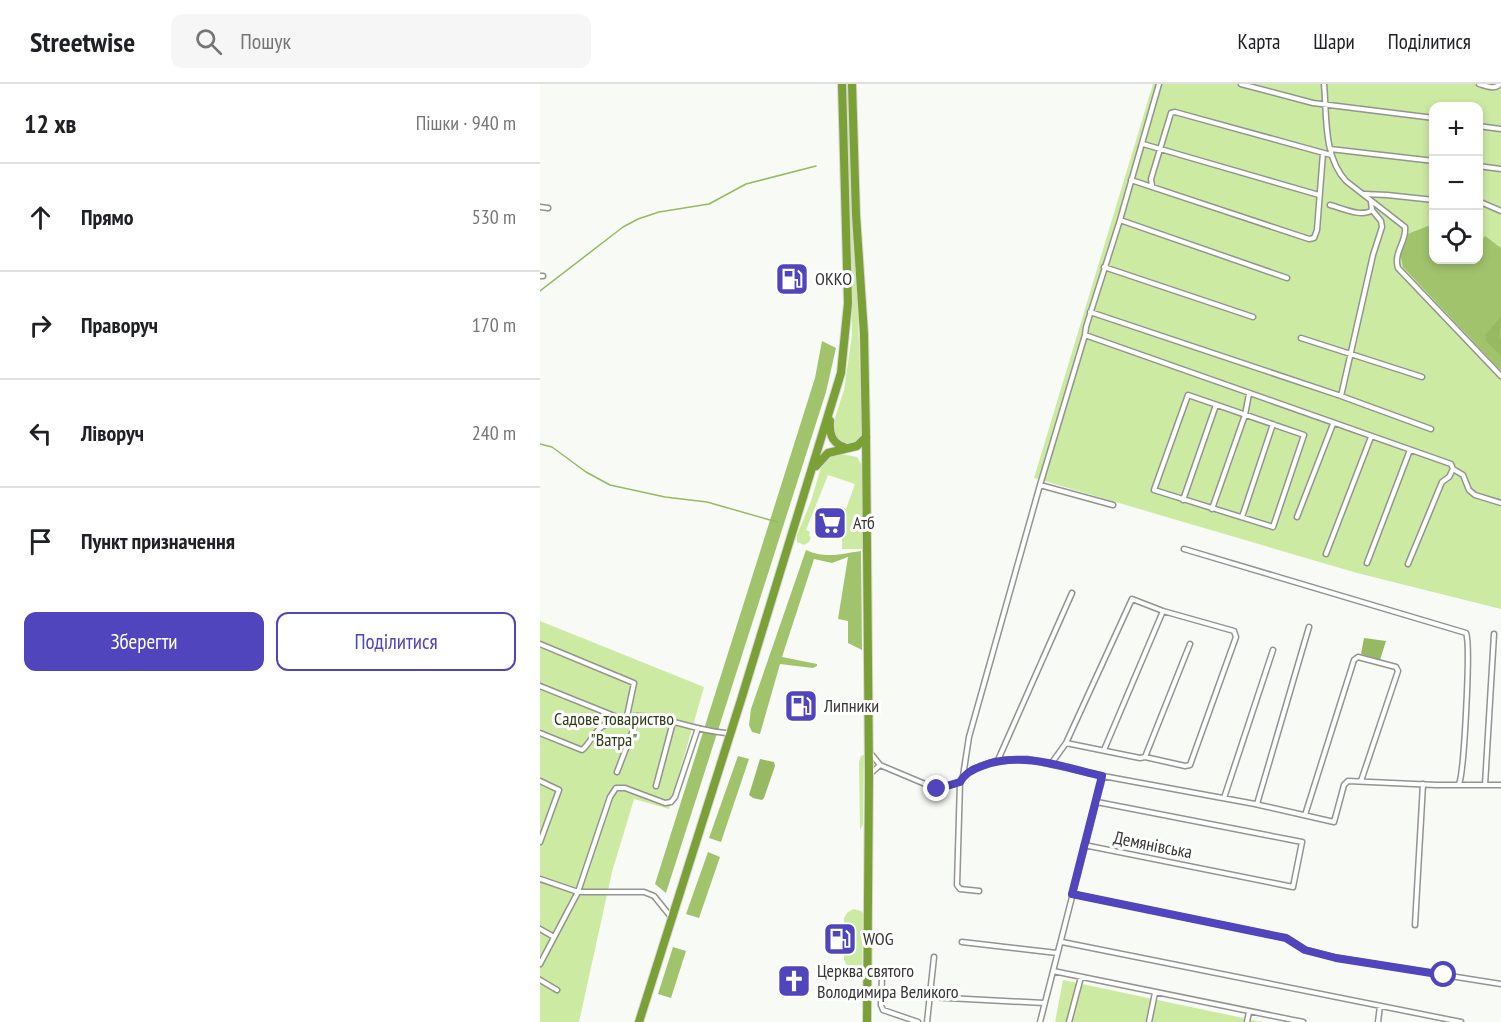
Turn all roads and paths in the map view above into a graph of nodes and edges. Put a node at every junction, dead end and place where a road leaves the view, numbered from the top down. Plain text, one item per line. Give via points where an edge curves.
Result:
1 (842, 84) edge
2 (852, 84) edge
3 (1160, 84) edge
4 (1241, 84) edge
5 (1324, 84) edge
6 (1479, 84) edge
7 (1500, 84) edge
8 (1326, 105) junction
9 (1429, 117) edge
10 (1483, 127) edge
11 (1501, 129) edge
12 (1143, 144) junction
13 (1161, 150) junction
14 (1330, 152) junction
15 (1323, 153) junction
16 (1429, 161) edge
17 (1483, 167) edge
18 (1501, 169) edge
19 (1131, 180) junction
20 (1153, 187) junction
21 (1319, 195) junction
22 (1363, 195) junction
23 (1429, 199) edge
24 (1371, 201) junction
25 (1483, 203) edge
26 (1330, 205) dead end
27 (540, 207) edge
28 (548, 208) dead end
29 (1372, 210) junction
30 (1501, 211) edge
31 (1120, 220) junction
32 (1104, 267) junction
33 (1287, 278) dead end
34 (1090, 312) junction
35 (1253, 317) dead end
36 (1085, 335) junction
37 (1301, 338) dead end
38 (1350, 354) junction
39 (1501, 376) edge
40 (1422, 377) dead end
41 (1249, 394) junction
42 (1341, 396) junction
43 (1216, 405) junction
44 (831, 411) junction
45 (1245, 415) junction
46 (1273, 424) junction
47 (1333, 424) junction
48 (1431, 429) dead end
49 (866, 437) junction
50 (1371, 437) junction
51 (848, 448) junction
52 (1410, 450) junction
53 (1453, 469) junction
54 (813, 470) junction
55 (1040, 485) junction
56 (1183, 500) junction
57 (1501, 503) edge
58 (1113, 505) dead end
59 (1212, 509) junction
60 (1242, 517) junction
61 (1297, 517) dead end
62 (1184, 549) dead end
63 (1326, 554) dead end
64 (1367, 563) dead end
65 (1408, 564) dead end
66 (1072, 593) dead end
67 (1162, 610) junction
68 (1309, 627) dead end
69 (1494, 634) dead end
70 (540, 644) edge
71 (1190, 644) dead end
72 (1273, 650) dead end
73 (540, 686) edge
74 (627, 716) junction
75 (617, 717) junction
76 (638, 717) junction
77 (674, 722) junction
78 (698, 728) junction
79 (540, 733) edge
80 (731, 733) junction
81 (1066, 743) junction
82 (869, 750) junction
83 (1104, 750) junction
84 (1145, 757) junction
85 (998, 760) junction
86 (1050, 764) junction
87 (880, 765) junction
88 (617, 772) dead end
89 (869, 774) junction
90 (963, 776) junction
91 (1102, 776) junction
92 (540, 781) edge
93 (1361, 781) junction
94 (960, 782) junction
95 (1423, 784) junction
96 (1458, 785) junction
97 (1485, 785) junction
98 (1501, 785) edge
99 (656, 786) dead end
100 (1224, 798) junction
101 (1097, 802) junction
102 (1257, 804) junction
103 (1305, 815) junction
104 (542, 831) edge
105 (540, 842) edge
106 (1084, 845) junction
107 (540, 879) edge
108 (979, 891) dead end
109 (578, 892) junction
110 (1072, 894) junction
111 (671, 918) junction
112 (1416, 925) dead end
113 (540, 929) edge
114 (554, 937) junction
115 (962, 942) dead end
116 (1062, 942) junction
117 (1057, 953) junction
118 (934, 957) dead end
119 (540, 964) edge
120 (868, 969) junction
121 (1053, 971) junction
122 (1080, 977) junction
123 (540, 980) edge
124 (1501, 984) edge
125 (557, 990) dead end
126 (1155, 993) junction
127 (929, 997) junction
128 (1044, 1003) junction
129 (1380, 1006) junction
130 (1249, 1012) junction
131 (1288, 1020) edge
132 (639, 1022) edge
133 (867, 1022) edge
134 (918, 1022) edge
135 (927, 1022) edge
136 (1040, 1022) edge
137 (1070, 1022) edge
138 (1149, 1022) edge
139 (1247, 1022) edge
140 (1303, 1022) edge
141 (1378, 1022) edge
142 (1461, 1022) edge

1 - 44 highway via 848,303 841,373
2 - 49 highway
3 - 12 street
4 - 8 street
5 - 8 street
6 - 7 street
8 - 9 street
8 - 14 street
10 - 11 street
12 - 13 street
12 - 19 street
13 - 15 street via 1171,113 1175,112
13 - 20 street via 1151,179
13 - 21 street
14 - 15 street
14 - 16 street
14 - 22 street via 1338,172
15 - 21 street
17 - 18 street
19 - 20 street
19 - 31 street
20 - 21 street via 1310,239 1316,235
22 - 23 street
22 - 24 street
24 - 29 street
24 - 39 street via 1405,227 1398,268
25 - 30 street
26 - 29 street via 1367,214
27 - 28 street
29 - 38 street via 1382,227
31 - 32 street
31 - 33 street
32 - 34 street
32 - 35 street
34 - 36 street
34 - 42 street
36 - 41 street
36 - 55 street
37 - 38 street
38 - 40 street
38 - 42 street
41 - 45 street
41 - 47 street
42 - 48 street
43 - 45 street
43 - 56 street
43 - 56 street via 1188,395 1154,490
44 - 51 highway via 831,435 837,444
44 - 54 highway
45 - 46 street
45 - 59 street
46 - 60 street
46 - 60 street via 1304,435 1273,527
47 - 50 street
47 - 61 street
49 - 51 highway
49 - 82 highway
50 - 52 street
50 - 63 street
51 - 54 highway via 828,453
52 - 53 street via 1451,464
52 - 64 street
53 - 57 street via 1463,475 1475,495
53 - 65 street via 1442,482
54 - 80 highway
55 - 58 street
55 - 90 street via 969,737
56 - 59 street
59 - 60 street
62 - 96 street via 1466,633 1466,710
66 - 85 street
67 - 81 street via 1132,599
67 - 83 street
67 - 84 street via 1234,631 1236,637 1190,765
68 - 102 street
69 - 97 street
70 - 74 street via 634,683
71 - 84 street
72 - 100 street
73 - 75 street
74 - 75 street
74 - 76 street
75 - 79 street via 595,732 582,750
76 - 77 street
76 - 88 street
77 - 78 street
77 - 99 street
78 - 80 street
78 - 109 street via 671,802 616,788
80 - 111 highway
81 - 83 street
81 - 86 street
82 - 87 street
82 - 89 highway
83 - 84 street
85 - 86 street via 1028,759
85 - 90 street
86 - 91 street
87 - 89 street
87 - 94 street via 937,789
89 - 120 highway
90 - 94 street
91 - 100 street
91 - 101 street
92 - 104 street via 559,789
93 - 95 street
93 - 103 street via 1344,784 1334,822
93 - 103 street via 1398,671 1396,667 1358,657
94 - 108 street via 957,885 960,889
95 - 96 street
95 - 112 street
96 - 97 street
97 - 98 street
100 - 102 street
101 - 106 street
101 - 106 street, Демянівська via 1302,842 1293,887
102 - 103 street
104 - 105 street
106 - 110 street
107 - 109 street
109 - 111 street via 645,892 654,896
109 - 114 street
110 - 116 street
110 - 124 street via 1286,938 1305,950 1336,958
111 - 132 highway
113 - 114 street
114 - 119 street
115 - 117 street
116 - 117 street
116 - 129 street
117 - 121 street
118 - 127 street
120 - 133 highway
120 - 134 street via 882,977 883,1010
121 - 122 street
121 - 128 street
122 - 126 street
122 - 137 street
123 - 125 street
126 - 130 street
126 - 138 street
127 - 128 street
127 - 135 street
128 - 136 street
129 - 141 street
129 - 142 street
130 - 131 street
130 - 139 street
131 - 140 street

